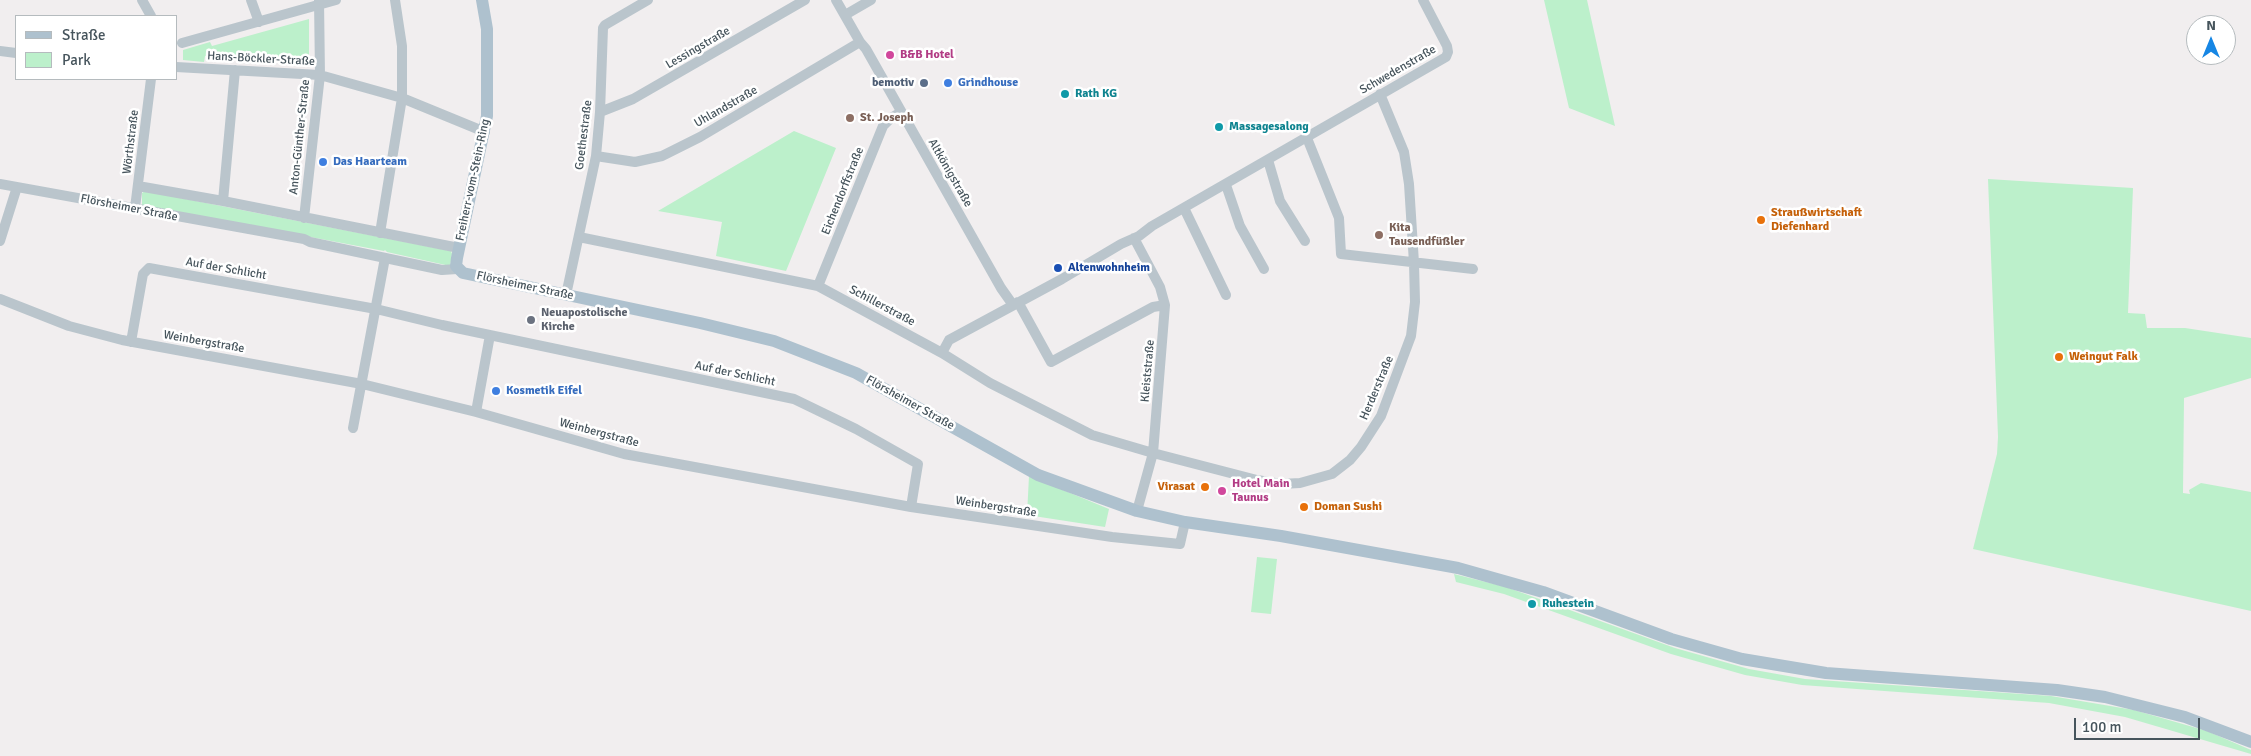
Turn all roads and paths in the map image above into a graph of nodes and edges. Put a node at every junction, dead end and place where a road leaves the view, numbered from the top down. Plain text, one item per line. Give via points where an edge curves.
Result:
1 (142, 0) edge
2 (251, 0) edge
3 (336, 0) edge
4 (395, 0) edge
5 (482, 0) edge
6 (805, 0) edge
7 (836, 0) edge
8 (871, 0) edge
9 (1423, 0) edge
10 (645, 1) edge
11 (320, 2) edge
12 (150, 15) edge
13 (845, 15) junction
14 (259, 22) junction
15 (860, 42) junction
16 (182, 43) dead end
17 (0, 51) edge
18 (15, 53) edge
19 (178, 67) edge
20 (235, 70) junction
21 (320, 75) junction
22 (151, 80) edge
23 (1380, 94) junction
24 (402, 98) junction
25 (600, 112) junction
26 (901, 112) junction
27 (485, 132) junction
28 (1307, 138) junction
29 (596, 156) junction
30 (1268, 160) junction
31 (0, 184) edge
32 (1226, 185) junction
33 (138, 186) junction
34 (17, 187) junction
35 (223, 201) junction
36 (135, 208) junction
37 (1184, 208) junction
38 (304, 218) junction
39 (380, 233) junction
40 (579, 237) junction
41 (1134, 238) junction
42 (0, 240) edge
43 (1305, 242) dead end
44 (459, 248) junction
45 (385, 258) junction
46 (1414, 263) junction
47 (1473, 268) dead end
48 (457, 269) junction
49 (1264, 269) dead end
50 (818, 286) junction
51 (1226, 294) dead end
52 (566, 295) junction
53 (0, 299) edge
54 (1016, 304) junction
55 (1165, 305) junction
56 (376, 309) junction
57 (490, 334) junction
58 (131, 342) junction
59 (942, 353) junction
60 (362, 384) junction
61 (476, 412) junction
62 (353, 428) dead end
63 (1153, 453) junction
64 (911, 507) junction
65 (1137, 511) junction
66 (1185, 522) junction
67 (2251, 742) edge

1 - 12 street
2 - 14 street
3 - 11 street
4 - 24 street via 402,46
5 - 27 main road, Freiherr-vom-Stein-Ring via 488,63
6 - 25 street, Lessingstraße via 632,100
7 - 13 street, Altkönigstraße
8 - 13 street
9 - 23 street, Schwedenstraße via 1448,46 1448,55
10 - 25 street, Goethestraße via 604,26
11 - 14 street
11 - 21 street, Anton-Günther-Straße
13 - 15 street, Altkönigstraße
14 - 16 street
15 - 26 street, Altkönigstraße
15 - 29 street, Uhlandstraße via 662,156 634,162
17 - 18 street
19 - 20 street, Hans-Böckler-Straße
20 - 21 street, Hans-Böckler-Straße
20 - 35 street
21 - 24 street, Hans-Böckler-Straße
21 - 38 street, Anton-Günther-Straße
22 - 33 street, Wörthstraße
23 - 28 street, Schwedenstraße
23 - 46 street, Herderstraße via 1404,152
24 - 27 street, Hans-Böckler-Straße
24 - 39 street
25 - 29 street, Goethestraße
26 - 50 street, Eichendorffstraße via 884,126
26 - 54 street, Altkönigstraße via 1001,288
27 - 44 main road, Freiherr-vom-Stein-Ring
28 - 30 street, Schwedenstraße
28 - 46 street via 1339,218 1341,254
29 - 40 street, Goethestraße
30 - 32 street, Schwedenstraße
30 - 43 street via 1280,201
31 - 34 street, Flörsheimer Straße
32 - 37 street, Schwedenstraße
32 - 49 street via 1240,226
33 - 35 street, Flörsheimer Straße
33 - 36 street, Wörthstraße
34 - 36 street, Flörsheimer Straße
34 - 42 street
35 - 38 street, Flörsheimer Straße
36 - 45 street, Flörsheimer Straße via 300,238
37 - 41 street, Schwedenstraße
37 - 51 street
38 - 39 street, Flörsheimer Straße
39 - 44 street, Flörsheimer Straße
40 - 50 street, Schillerstraße
40 - 52 street, Goethestraße
41 - 54 street, Schwedenstraße
41 - 55 street, Kleiststraße via 1160,287
44 - 48 main road, Freiherr-vom-Stein-Ring
45 - 48 street, Flörsheimer Straße via 442,270
45 - 56 street
46 - 47 street
46 - 63 street, Herderstraße via 1415,302 1411,336 1381,416 1362,447 1341,468 1321,478 1281,484
48 - 52 main road, Flörsheimer Straße
50 - 59 street, Schillerstraße
52 - 65 main road, Flörsheimer Straße via 746,334 812,354 887,389 1038,474
53 - 58 street, Weinbergstraße via 70,326
54 - 55 street via 1051,362 1153,307
54 - 59 street, Schwedenstraße via 949,340
55 - 63 street, Kleiststraße
56 - 57 street, Auf der Schlicht
56 - 58 street, Auf der Schlicht via 150,268 143,274
56 - 60 street
57 - 61 street
57 - 64 street, Auf der Schlicht via 794,399 918,464
58 - 60 street, Weinbergstraße
59 - 63 street, Schillerstraße via 990,383 1092,435
60 - 61 street, Weinbergstraße
60 - 62 street
61 - 64 street, Weinbergstraße via 624,454
63 - 65 street, Kleiststraße
64 - 66 street, Weinbergstraße via 1103,536 1180,544
65 - 66 main road, Flörsheimer Straße
66 - 67 main road, Flörsheimer Straße via 1458,568 1542,592 1671,639 1742,659 1834,674 2105,697 2185,717

